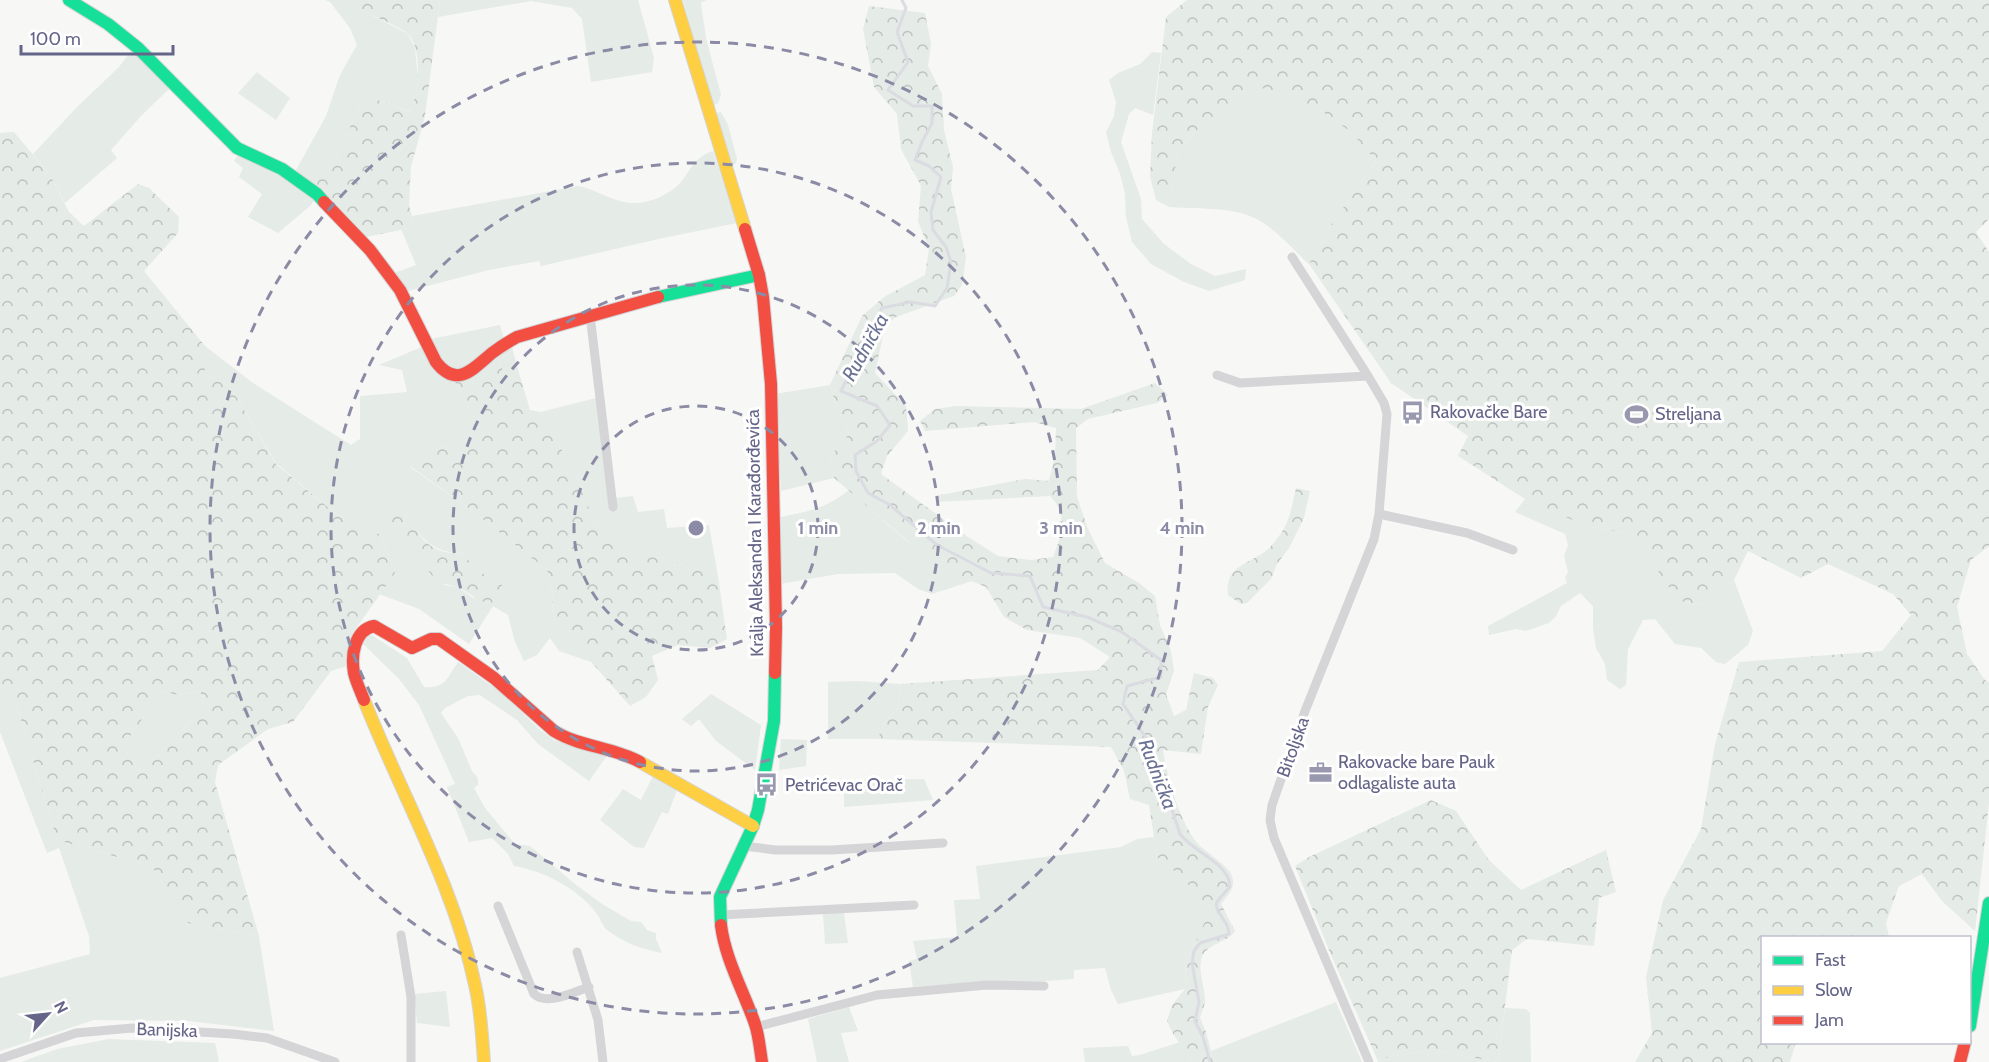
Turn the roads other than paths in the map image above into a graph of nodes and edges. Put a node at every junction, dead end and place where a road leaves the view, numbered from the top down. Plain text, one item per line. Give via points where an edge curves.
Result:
1 (69, 0) edge
2 (675, 0) edge
3 (1292, 257) dead end
4 (759, 275) junction
5 (590, 315) junction
6 (1217, 375) dead end
7 (1368, 376) junction
8 (613, 507) dead end
9 (1379, 514) junction
10 (1513, 550) dead end
11 (753, 826) junction
12 (944, 843) dead end
13 (744, 846) junction
14 (1989, 903) edge
15 (498, 906) dead end
16 (914, 906) dead end
17 (720, 915) junction
18 (401, 935) dead end
19 (578, 952) dead end
20 (1044, 986) dead end
21 (589, 987) junction
22 (1971, 1020) edge
23 (756, 1027) junction
24 (1964, 1044) edge
25 (0, 1059) edge
26 (334, 1062) edge
27 (411, 1062) edge
28 (484, 1062) edge
29 (603, 1062) edge
30 (762, 1062) edge
31 (1369, 1062) edge
32 (1960, 1062) edge

1 - 5 street via 138,48 237,148 282,169 317,194 370,250 400,290 436,362 450,375 468,372 506,342
2 - 4 street, Kralja Aleksandra I Karađorđevića
3 - 7 street, Bitoljska
4 - 5 street
4 - 11 street, Kralja Aleksandra I Karađorđevića via 771,384 776,627 774,721
5 - 8 street
6 - 7 street via 1239,383
7 - 9 street, Bitoljska via 1384,404 1387,425
9 - 10 street via 1467,533
9 - 31 street, Bitoljska via 1369,556 1305,711 1270,820 1274,838
11 - 13 street, Kralja Aleksandra I Karađorđevića
11 - 28 street via 632,758 564,737 494,678 439,639 428,639 412,648 374,626 364,629 356,645 354,674 454,912 476,990
12 - 13 street via 832,850
13 - 17 street, Kralja Aleksandra I Karađorđevića via 720,897
14 - 22 street
15 - 21 street via 537,997 550,999
16 - 17 street
17 - 23 street, Kralja Aleksandra I Karađorđevića via 730,958
18 - 27 street via 411,997
19 - 21 street
20 - 23 street via 987,986 877,995
21 - 29 street
23 - 30 street, Kralja Aleksandra I Karađorđevića
24 - 32 street
25 - 26 street, Banijska via 76,1033 132,1028 267,1038

